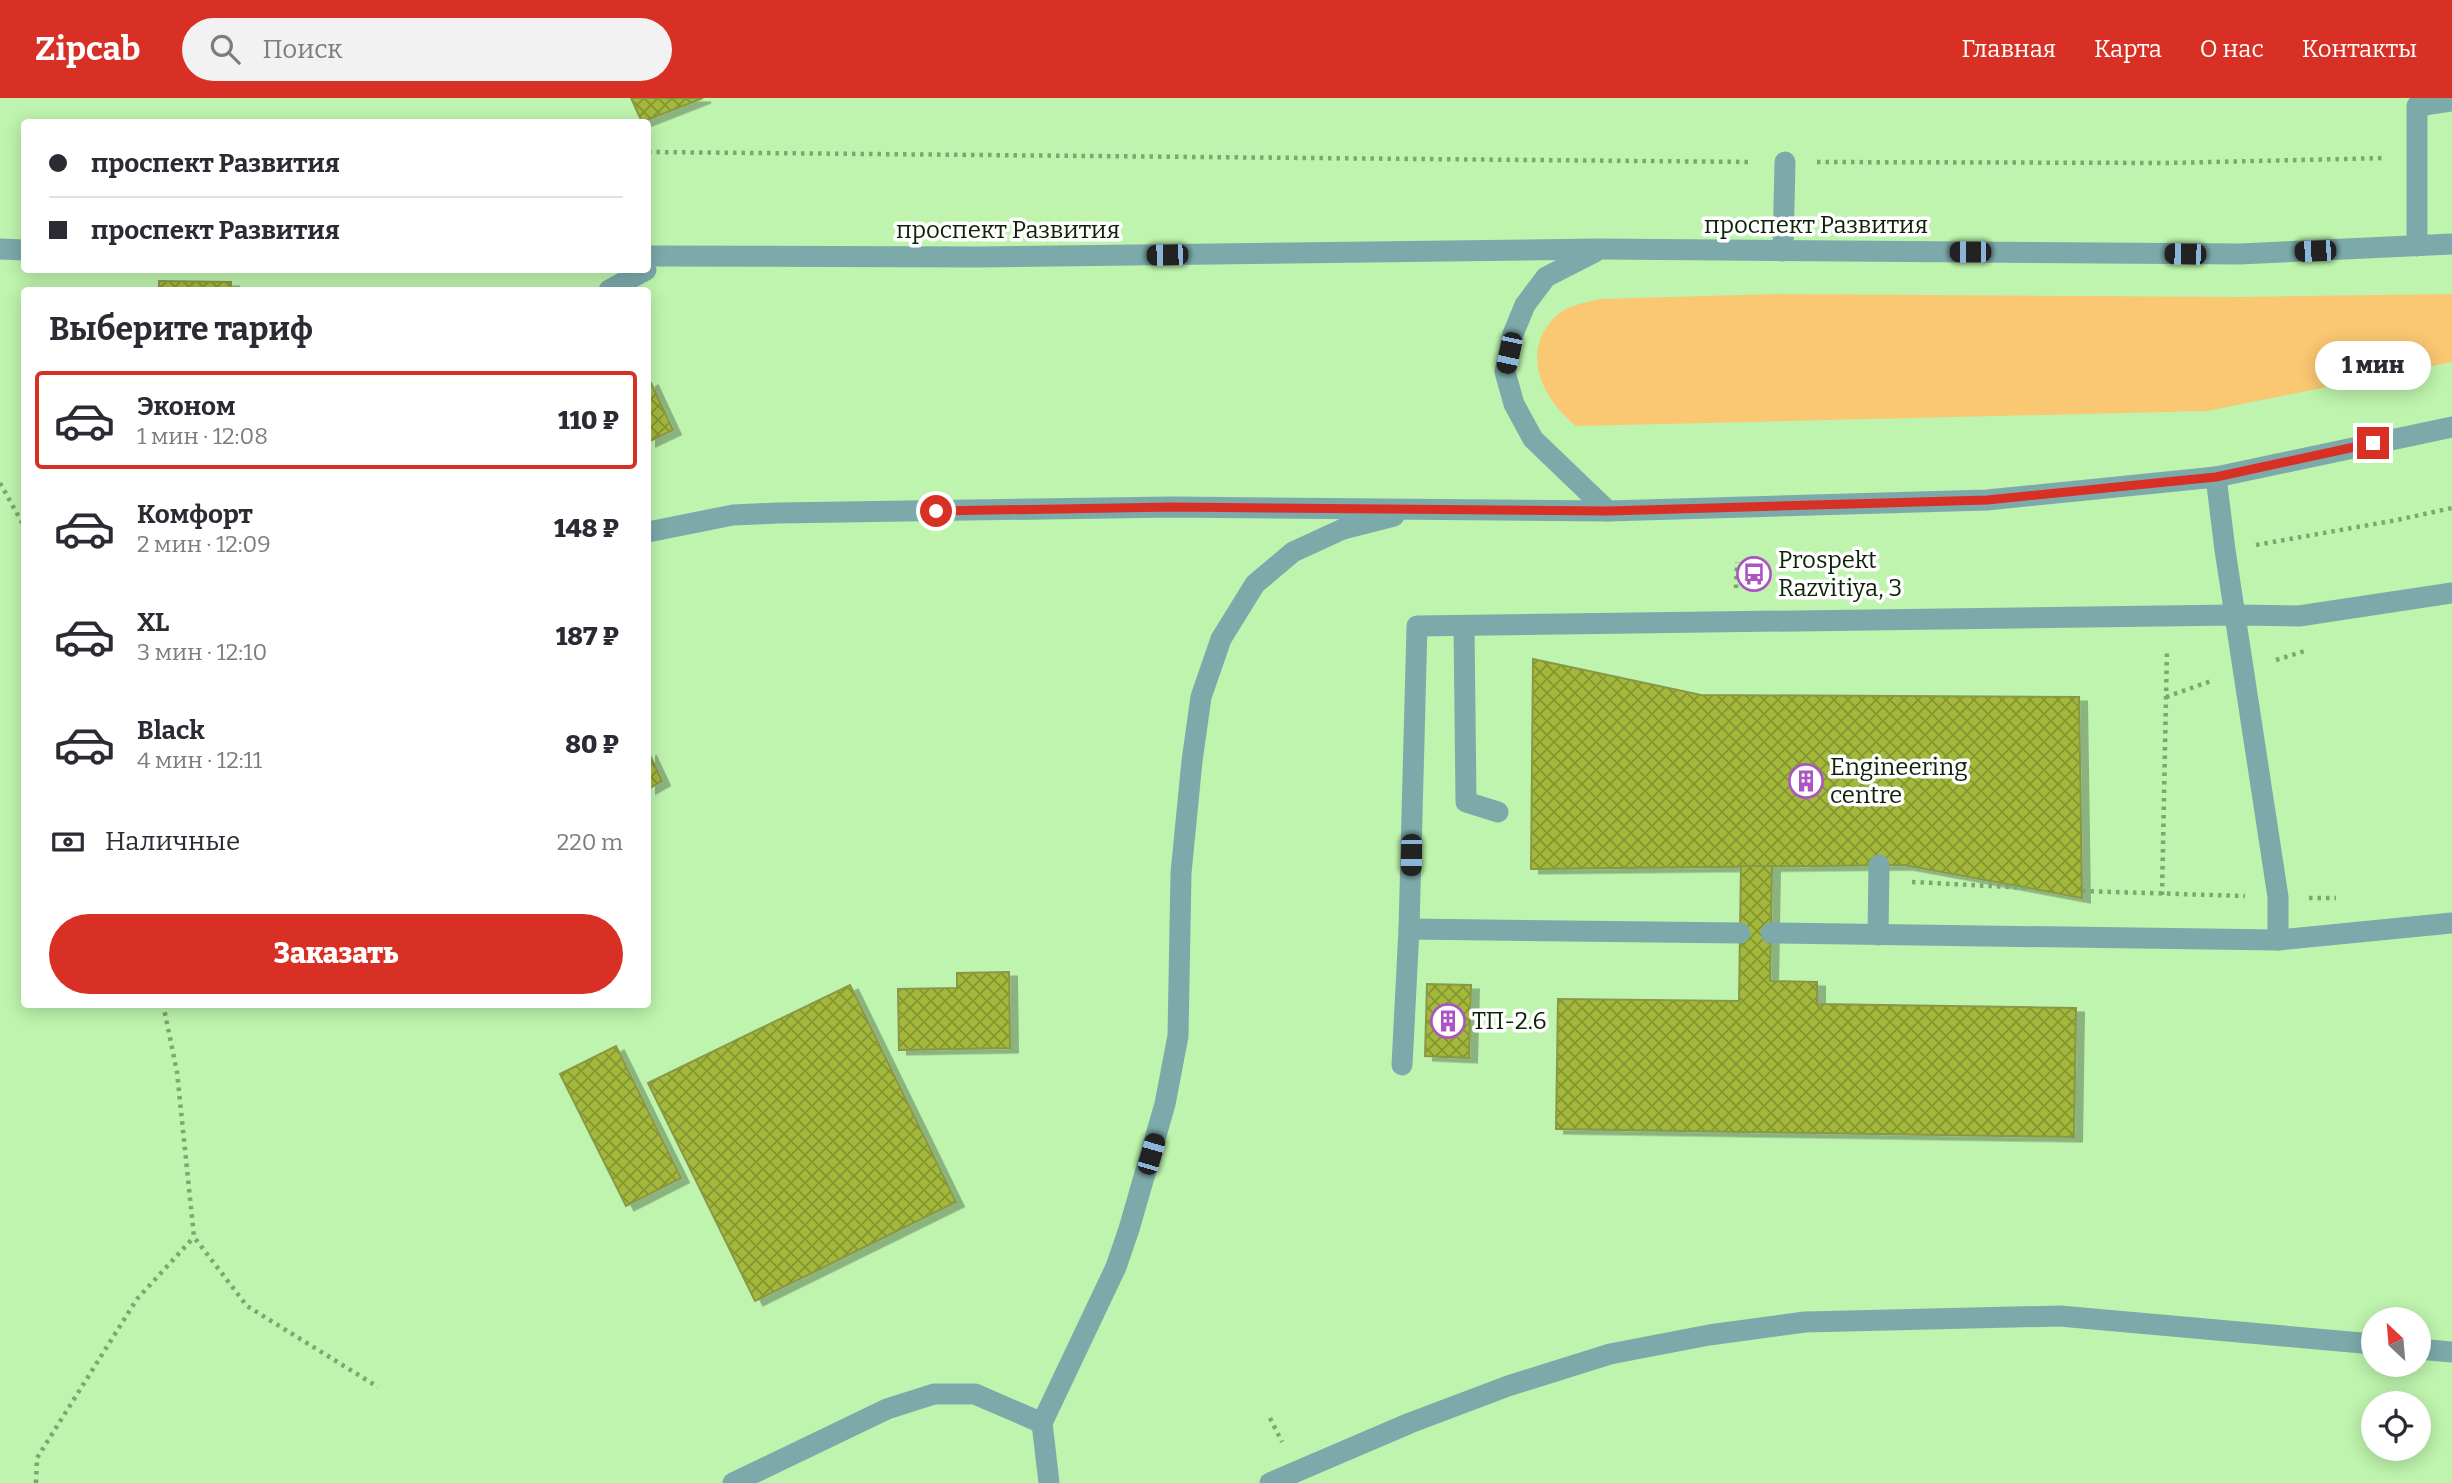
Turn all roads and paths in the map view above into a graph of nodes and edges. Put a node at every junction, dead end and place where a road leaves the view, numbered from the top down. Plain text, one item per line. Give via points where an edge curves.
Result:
1 (2452, 101) edge
2 (651, 152) edge
3 (2417, 157) junction
4 (1785, 162) junction
5 (2452, 244) edge
6 (2417, 246) junction
7 (1600, 249) junction
8 (0, 250) edge
9 (21, 250) edge
10 (1783, 251) junction
11 (651, 256) edge
12 (669, 257) junction
13 (651, 267) edge
14 (640, 273) edge
15 (614, 287) edge
16 (2452, 427) edge
17 (2216, 477) junction
18 (0, 483) edge
19 (2452, 508) edge
20 (1420, 509) junction
21 (1608, 511) junction
22 (21, 521) edge
23 (651, 531) edge
24 (2225, 550) junction
25 (2452, 593) edge
26 (2234, 615) junction
27 (1464, 626) junction
28 (2153, 649) dead end
29 (1498, 813) dead end
30 (1879, 865) dead end
31 (2162, 895) dead end
32 (2452, 923) edge
33 (1409, 929) junction
34 (1740, 933) dead end
35 (1771, 933) dead end
36 (1878, 935) junction
37 (2278, 940) junction
38 (164, 1008) edge
39 (1402, 1065) dead end
40 (194, 1237) junction
41 (2361, 1344) edge
42 (2431, 1350) edge
43 (2452, 1352) edge
44 (378, 1387) dead end
45 (1042, 1423) junction
46 (36, 1483) edge
47 (733, 1483) edge
48 (1048, 1483) edge
49 (1270, 1483) edge

1 - 3 street via 2417,106
2 - 4 path
3 - 4 path via 2168,163
3 - 6 street
4 - 10 street
5 - 6 street, проспект Развития
6 - 10 street, проспект Развития via 2239,254
7 - 10 street, проспект Развития
7 - 12 street, проспект Развития
7 - 21 street, проспект Развития via 1546,277 1525,305 1505,372 1514,404 1533,439
8 - 9 street
11 - 12 street, проспект Развития
12 - 13 street
14 - 15 street
16 - 17 street
17 - 21 street via 1987,500
17 - 24 street
18 - 22 path
19 - 24 path
20 - 21 street
20 - 23 street via 1172,507 733,515
20 - 45 street via 1343,529 1293,552 1255,584 1221,639 1201,697 1192,761 1181,873 1178,1035 1165,1104 1116,1267
24 - 26 street
25 - 26 street via 2299,617
26 - 27 street
26 - 37 street via 2278,897
27 - 29 street via 1466,802
27 - 33 street via 1417,626
28 - 31 path via 2167,649
30 - 36 street
32 - 37 street
33 - 34 street
33 - 39 street
35 - 36 street
36 - 37 street
38 - 40 path via 177,1072
40 - 44 path via 247,1306
40 - 46 path via 137,1299 37,1458
41 - 49 street via 2060,1316 1805,1322 1610,1354 1410,1423
42 - 43 street
45 - 47 street via 975,1394 934,1394 887,1409
45 - 48 street

